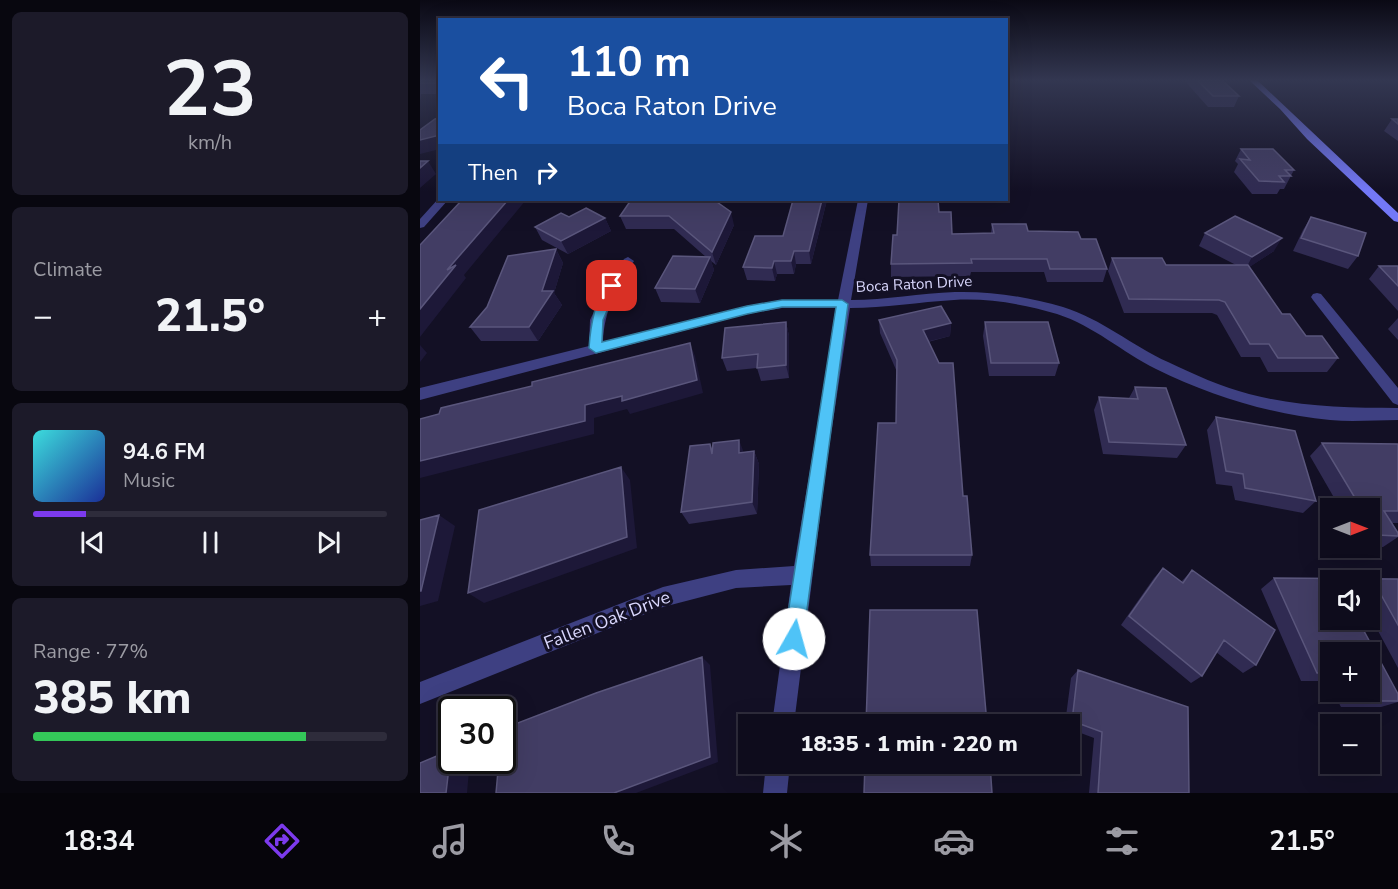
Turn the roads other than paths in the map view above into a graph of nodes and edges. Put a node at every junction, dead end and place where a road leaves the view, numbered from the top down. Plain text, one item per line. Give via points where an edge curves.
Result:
1 (1292, 117) edge
2 (442, 201) edge
3 (863, 201) edge
4 (1398, 219) edge
5 (420, 225) edge
6 (628, 261) dead end
7 (1317, 297) dead end
8 (842, 304) junction
9 (596, 348) junction
10 (420, 394) edge
11 (1398, 399) edge
12 (1398, 414) edge
13 (802, 575) junction
14 (420, 693) edge
15 (784, 714) edge
16 (777, 774) edge
17 (775, 793) edge

1 - 4 main road
2 - 5 street
3 - 8 street
6 - 9 street via 597,320
7 - 11 street
8 - 9 street, Boca Raton Drive via 759,308
8 - 12 street, Boca Raton Drive via 999,297 1061,311 1099,327 1161,365 1244,399 1332,414
8 - 13 street
9 - 10 street, Boca Raton Drive
13 - 14 street, Fallen Oak Drive via 736,579 663,597
13 - 15 street
16 - 17 street

